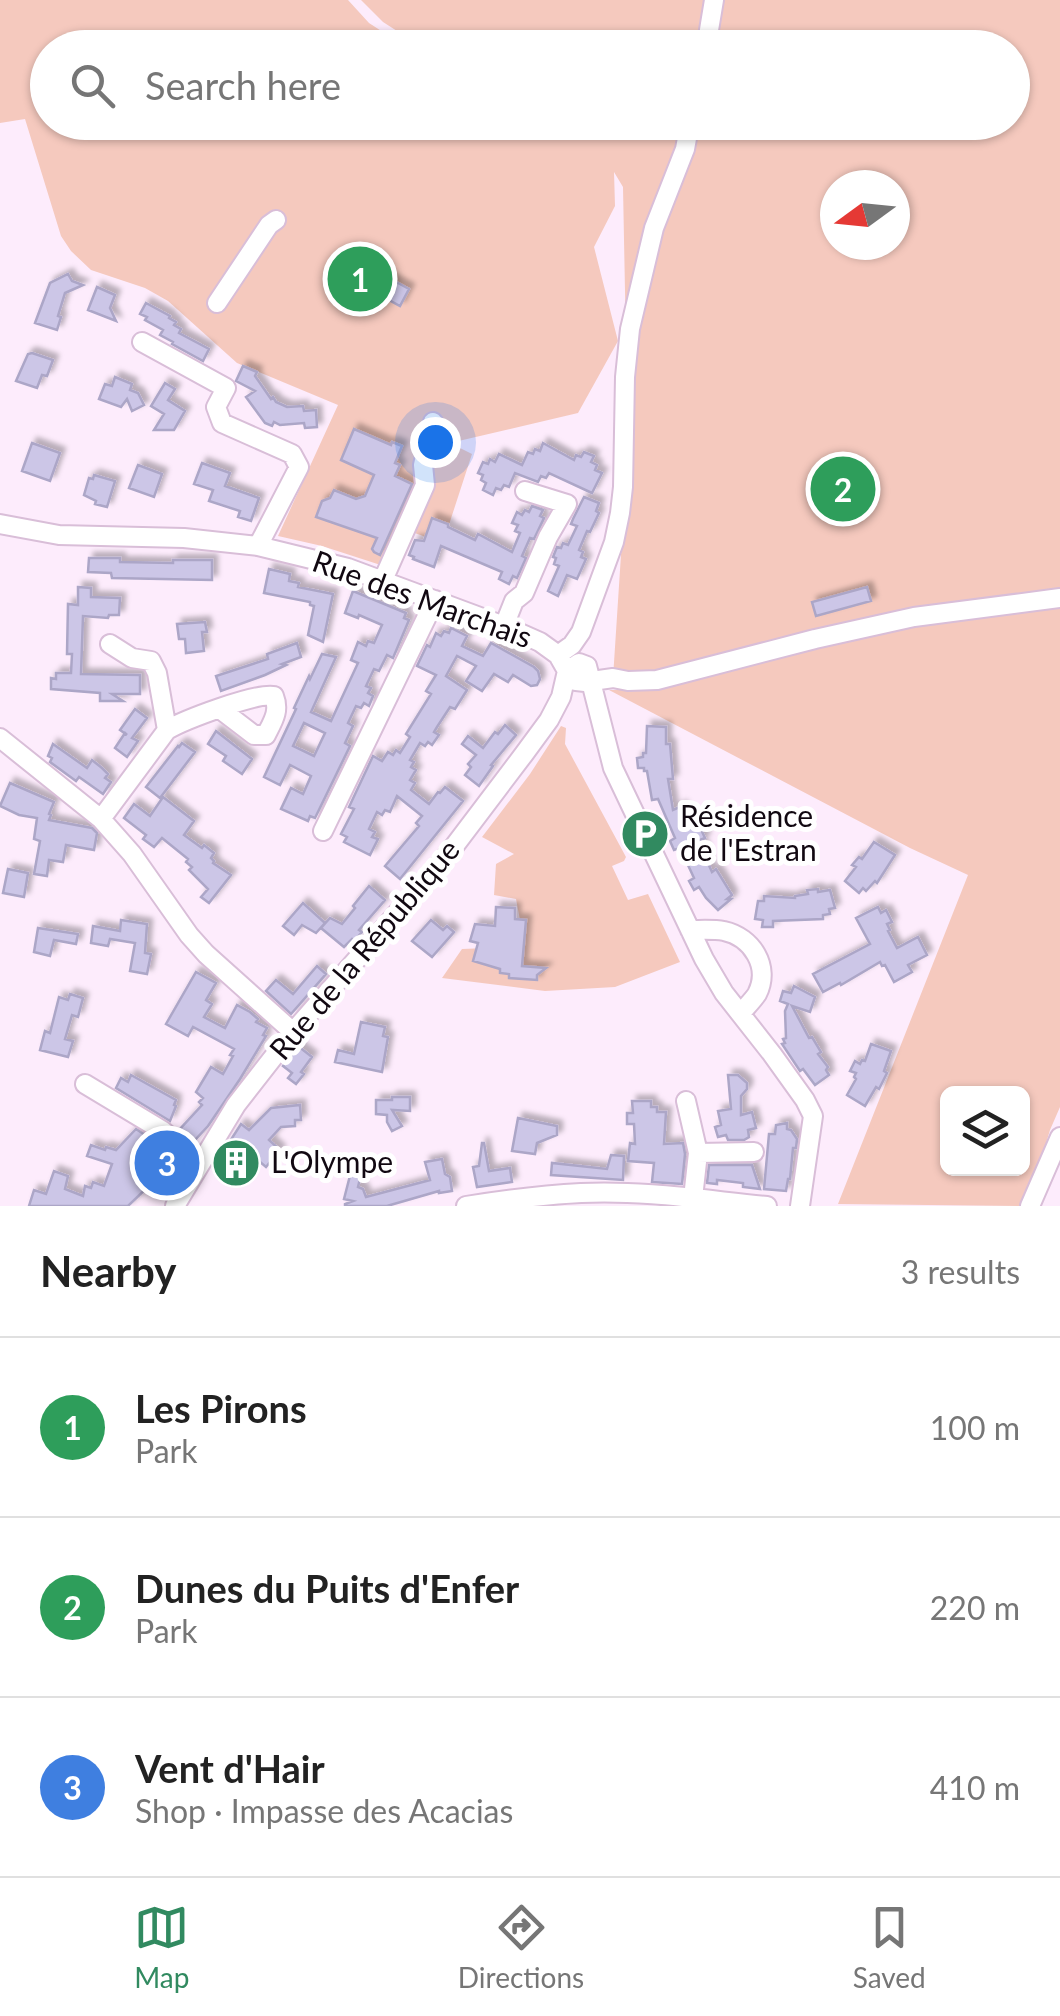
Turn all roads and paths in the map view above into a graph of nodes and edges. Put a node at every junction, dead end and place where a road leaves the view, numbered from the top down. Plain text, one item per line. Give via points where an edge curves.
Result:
1 (714, 0) edge
2 (709, 30) edge
3 (687, 140) edge
4 (276, 220) dead end
5 (217, 303) dead end
6 (142, 342) dead end
7 (432, 422) dead end
8 (525, 491) dead end
9 (0, 524) edge
10 (258, 546) junction
11 (382, 580) junction
12 (1060, 598) edge
13 (435, 600) junction
14 (504, 626) junction
15 (110, 644) dead end
16 (563, 663) junction
17 (589, 681) junction
18 (561, 697) junction
19 (220, 709) dead end
20 (167, 730) junction
21 (0, 738) edge
22 (101, 820) junction
23 (323, 831) dead end
24 (690, 930) junction
25 (741, 1013) junction
26 (293, 1032) junction
27 (86, 1084) dead end
28 (686, 1101) dead end
29 (1060, 1137) edge
30 (698, 1152) junction
31 (754, 1152) dead end
32 (200, 1164) junction
33 (693, 1198) junction
34 (175, 1206) edge
35 (466, 1206) edge
36 (767, 1206) edge
37 (800, 1206) edge
38 (1030, 1206) edge

1 - 2 street
3 - 16 street, Rue de la République via 654,228 630,329 614,542
4 - 5 street
6 - 10 street via 226,388 216,407 222,423 292,454 299,466
7 - 11 street via 425,485
8 - 14 street via 566,504
9 - 10 street, Rue des Marchais via 58,535
10 - 11 street, Rue des Marchais
11 - 13 street, Rue des Marchais
12 - 17 street via 914,617 657,680
13 - 14 street, Rue des Marchais
13 - 23 street
14 - 16 street, Rue des Marchais via 540,642
15 - 20 street via 132,658 151,660
16 - 17 street, Rue des Marchais via 583,663
16 - 18 street, Rue de la République
17 - 18 street, Rue de la République
17 - 24 street via 614,768
18 - 26 street, Rue de la République via 443,860
19 - 20 street
20 - 22 street
21 - 22 street
22 - 26 street via 206,954
24 - 25 street
24 - 25 street via 726,931 758,955 758,993
25 - 37 street via 813,1116
26 - 32 street, Rue de la République
27 - 32 street via 163,1130
28 - 30 street
29 - 38 street
30 - 31 street
30 - 33 street
32 - 34 street, Rue de la République
33 - 35 street via 584,1193
33 - 36 street

